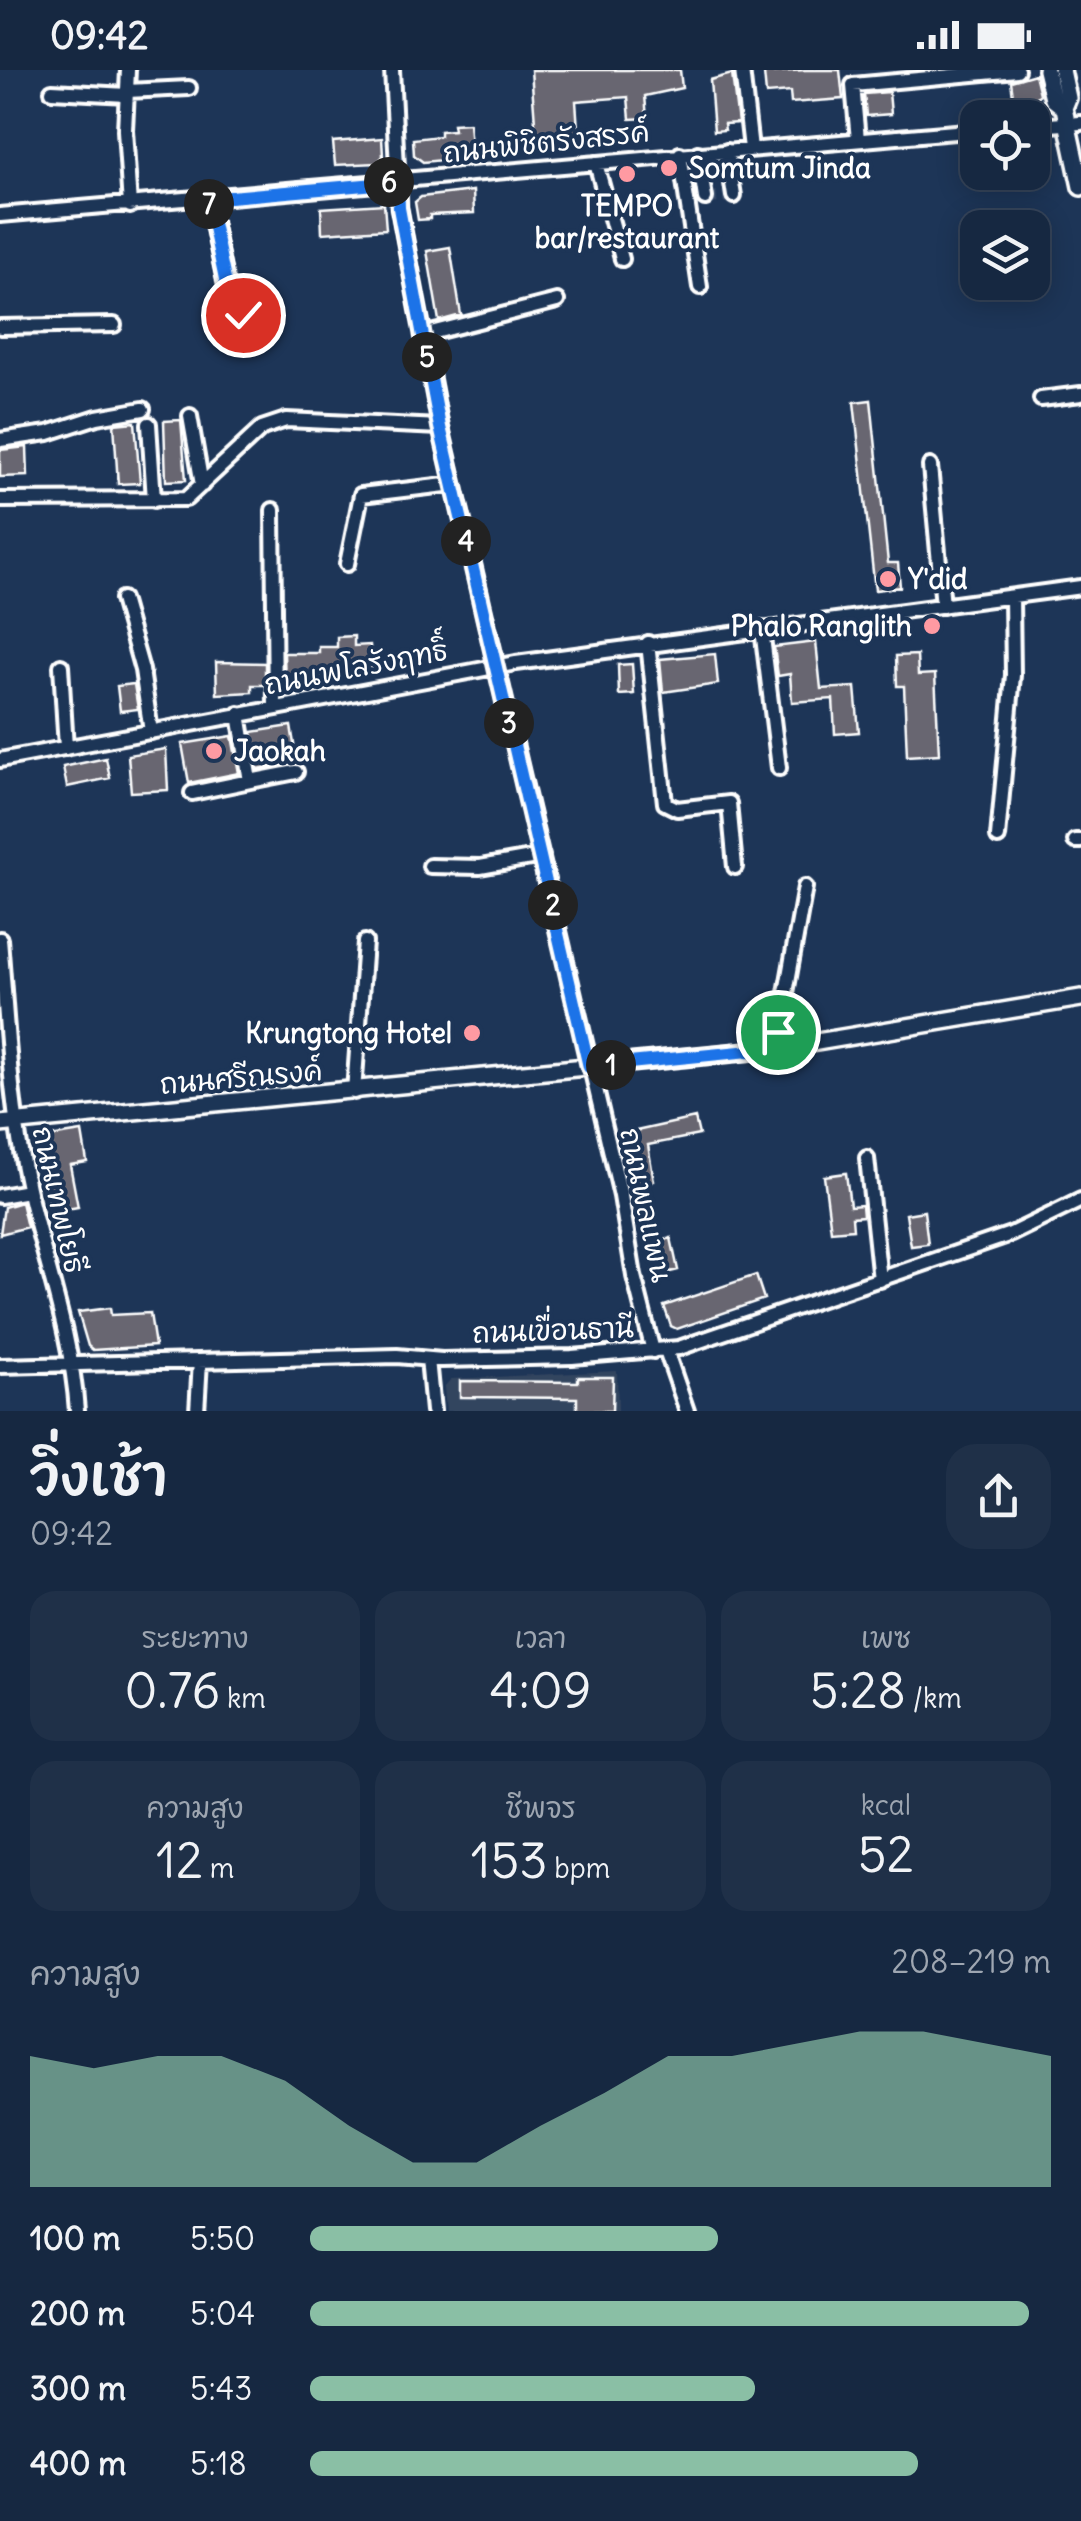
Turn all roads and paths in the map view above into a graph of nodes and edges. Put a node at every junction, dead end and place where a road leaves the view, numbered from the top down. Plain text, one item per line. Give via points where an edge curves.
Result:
1 (128, 70) edge
2 (392, 70) edge
3 (742, 70) edge
4 (1017, 70) edge
5 (1046, 70) edge
6 (1062, 70) edge
7 (190, 88) dead end
8 (52, 91) dead end
9 (127, 93) junction
10 (1071, 118) edge
11 (960, 132) edge
12 (858, 140) junction
13 (751, 149) junction
14 (727, 151) junction
15 (698, 153) junction
16 (680, 154) junction
17 (596, 163) junction
18 (398, 182) junction
19 (1081, 187) edge
20 (734, 196) dead end
21 (705, 198) dead end
22 (208, 199) junction
23 (130, 206) junction
24 (0, 215) edge
25 (622, 259) dead end
26 (700, 287) dead end
27 (557, 302) dead end
28 (243, 315) dead end
29 (114, 325) dead end
30 (0, 327) edge
31 (423, 335) junction
32 (1081, 394) edge
33 (1042, 399) dead end
34 (143, 410) dead end
35 (190, 416) dead end
36 (149, 424) dead end
37 (440, 427) junction
38 (0, 440) edge
39 (930, 466) dead end
40 (454, 484) junction
41 (202, 485) junction
42 (0, 500) edge
43 (154, 500) junction
44 (273, 510) dead end
45 (347, 564) dead end
46 (1081, 587) edge
47 (1012, 598) junction
48 (122, 600) dead end
49 (943, 606) junction
50 (762, 629) junction
51 (648, 644) junction
52 (61, 666) dead end
53 (496, 666) junction
54 (275, 707) junction
55 (240, 714) junction
56 (151, 732) junction
57 (66, 748) junction
58 (0, 760) edge
59 (778, 768) dead end
60 (296, 772) dead end
61 (250, 781) junction
62 (192, 793) dead end
63 (998, 837) dead end
64 (542, 856) junction
65 (430, 866) dead end
66 (736, 867) dead end
67 (805, 886) dead end
68 (0, 939) edge
69 (366, 942) dead end
70 (1081, 998) edge
71 (781, 1048) junction
72 (589, 1067) junction
73 (354, 1092) junction
74 (8, 1124) edge
75 (868, 1158) dead end
76 (28, 1191) junction
77 (0, 1196) edge
78 (1081, 1200) edge
79 (880, 1280) junction
80 (659, 1350) junction
81 (428, 1359) junction
82 (200, 1361) junction
83 (74, 1363) junction
84 (0, 1366) edge
85 (78, 1411) edge
86 (197, 1411) edge
87 (433, 1411) edge
88 (687, 1411) edge

1 - 9 street
2 - 18 street, ถนนพลแพน
3 - 13 street
4 - 12 street via 853,85
5 - 10 main road via 1053,99
6 - 10 main road
7 - 9 street
8 - 9 street
9 - 23 street
10 - 19 main road
11 - 12 street, ถนนพิชิตรังสรรค์
12 - 13 street, ถนนพิชิตรังสรรค์
13 - 14 street, ถนนพิชิตรังสรรค์
14 - 15 street, ถนนพิชิตรังสรรค์
14 - 20 street
15 - 16 street, ถนนพิชิตรังสรรค์
15 - 21 street
16 - 17 street, ถนนพิชิตรังสรรค์
16 - 26 street
17 - 18 street, ถนนพิชิตรังสรรค์
17 - 25 street
18 - 22 street, ถนนพิชิตรังสรรค์
18 - 31 street, ถนนพลแพน
22 - 23 street, ถนนพิชิตรังสรรค์
22 - 28 street via 228,294
23 - 24 street, ถนนพิชิตรังสรรค์
27 - 31 street
29 - 30 street
31 - 37 street, ถนนพลแพน
32 - 33 street
34 - 38 street
35 - 41 street
36 - 43 street
37 - 40 street, ถนนพลแพน
37 - 41 street via 286,420 262,428
39 - 49 street
40 - 45 street via 361,495
40 - 53 street, ถนนพลแพน
41 - 43 street via 186,500
42 - 43 street
44 - 54 street
46 - 47 street, ถนนพโลรังฤทธิ์
47 - 49 street, ถนนพโลรังฤทธิ์
47 - 63 street via 1013,675
48 - 56 street
49 - 50 street, ถนนพโลรังฤทธิ์
50 - 51 street, ถนนพโลรังฤทธิ์
50 - 59 street
51 - 53 street, ถนนพโลรังฤทธิ์
51 - 66 street via 666,804 678,810 729,804
52 - 57 street
53 - 54 street, ถนนพโลรังฤทธิ์
53 - 64 street, ถนนพลแพน
54 - 55 street, ถนนพโลรังฤทธิ์
55 - 56 street, ถนนพโลรังฤทธิ์
55 - 61 street
56 - 57 street, ถนนพโลรังฤทธิ์
57 - 58 street, ถนนพโลรังฤทธิ์
60 - 61 street
61 - 62 street
64 - 65 street via 480,867
64 - 72 street, ถนนพลแพน
67 - 71 street via 778,1032
68 - 74 street, ถนนเทพโยธี
69 - 73 street
70 - 71 main road, ถนนศรีณรงค์
71 - 72 main road, ถนนศรีณรงค์
72 - 73 main road, ถนนศรีณรงค์
72 - 80 street, ถนนพลแพน via 634,1276
73 - 74 main road, ถนนศรีณรงค์
74 - 76 street, ถนนเทพโยธี
75 - 79 street
76 - 77 street
76 - 83 street, ถนนเทพโยธี
78 - 79 street, ถนนเขื่อนธานี via 1010,1234
79 - 80 street, ถนนเขื่อนธานี
80 - 81 street, ถนนเขื่อนธานี
80 - 88 street, ถนนพลแพน
81 - 82 street, ถนนเขื่อนธานี
81 - 87 street
82 - 83 street, ถนนเขื่อนธานี
82 - 86 street
83 - 84 street, ถนนเขื่อนธานี
83 - 85 street, ถนนเทพโยธี

